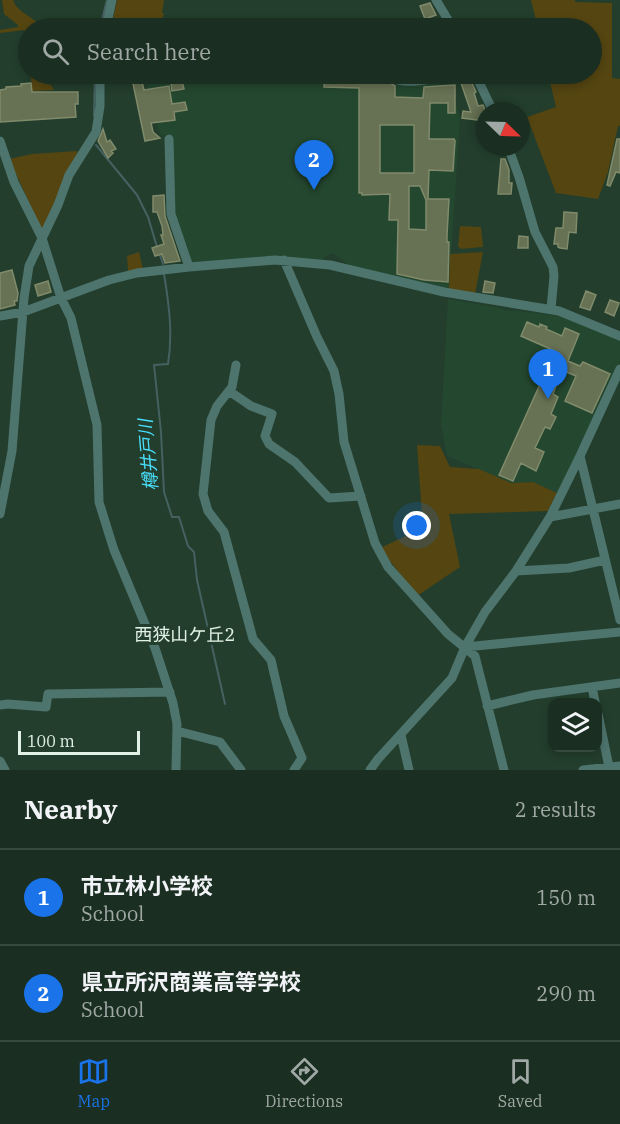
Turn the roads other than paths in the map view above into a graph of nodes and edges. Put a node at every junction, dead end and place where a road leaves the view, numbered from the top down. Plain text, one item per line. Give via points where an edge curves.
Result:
1 (112, 0) edge
2 (436, 0) edge
3 (108, 18) edge
4 (447, 18) edge
5 (100, 84) edge
6 (480, 84) edge
7 (489, 102) edge
8 (169, 140) dead end
9 (0, 141) edge
10 (511, 156) edge
11 (42, 238) junction
12 (284, 260) junction
13 (189, 267) junction
14 (61, 298) junction
15 (551, 309) junction
16 (23, 312) junction
17 (0, 316) edge
18 (620, 336) edge
19 (236, 365) dead end
20 (620, 369) edge
21 (229, 391) junction
22 (580, 456) junction
23 (361, 496) junction
24 (620, 504) edge
25 (593, 509) junction
26 (0, 514) edge
27 (550, 517) junction
28 (605, 560) junction
29 (516, 571) junction
30 (620, 620) edge
31 (620, 632) edge
32 (465, 647) junction
33 (620, 683) edge
34 (592, 687) junction
35 (170, 692) junction
36 (594, 698) edge
37 (0, 705) edge
38 (487, 706) junction
39 (177, 731) junction
40 (401, 735) junction
41 (602, 741) edge
42 (0, 761) edge
43 (620, 766) edge
44 (607, 768) edge
45 (5, 770) edge
46 (176, 770) edge
47 (241, 770) edge
48 (294, 770) edge
49 (370, 770) edge
50 (409, 770) edge
51 (504, 770) edge
52 (583, 770) edge

1 - 3 street
2 - 4 street
5 - 11 street via 96,132 69,176
6 - 7 street
8 - 13 street via 171,214
9 - 11 street via 14,182
10 - 15 street via 535,232 553,267
11 - 14 street
11 - 16 street via 29,266
12 - 13 street
12 - 15 street via 330,265 464,296
12 - 23 street via 334,371 344,442
13 - 14 street via 137,273
14 - 16 street
14 - 35 street via 71,318 95,413 98,493 104,520
15 - 18 street
16 - 17 street
16 - 26 street via 12,452
19 - 21 street
20 - 22 street
21 - 23 street via 272,414 265,436 269,444 295,462 329,498
21 - 48 street via 211,420 203,494 208,511 224,532 253,639 271,660 284,716 302,758
22 - 25 street
22 - 27 street
23 - 32 street via 375,543 388,567 448,634
24 - 25 street
25 - 27 street
25 - 28 street
27 - 29 street
28 - 29 street via 569,568
28 - 30 street
29 - 32 street
31 - 32 street
32 - 38 street via 475,656
32 - 40 street via 452,678
33 - 34 street
34 - 36 street
34 - 38 street
35 - 37 street via 48,694 46,707
35 - 39 street
38 - 51 street
39 - 46 street
39 - 47 street via 220,742
40 - 49 street
40 - 50 street
41 - 44 street
42 - 45 street
43 - 44 street
44 - 52 street

